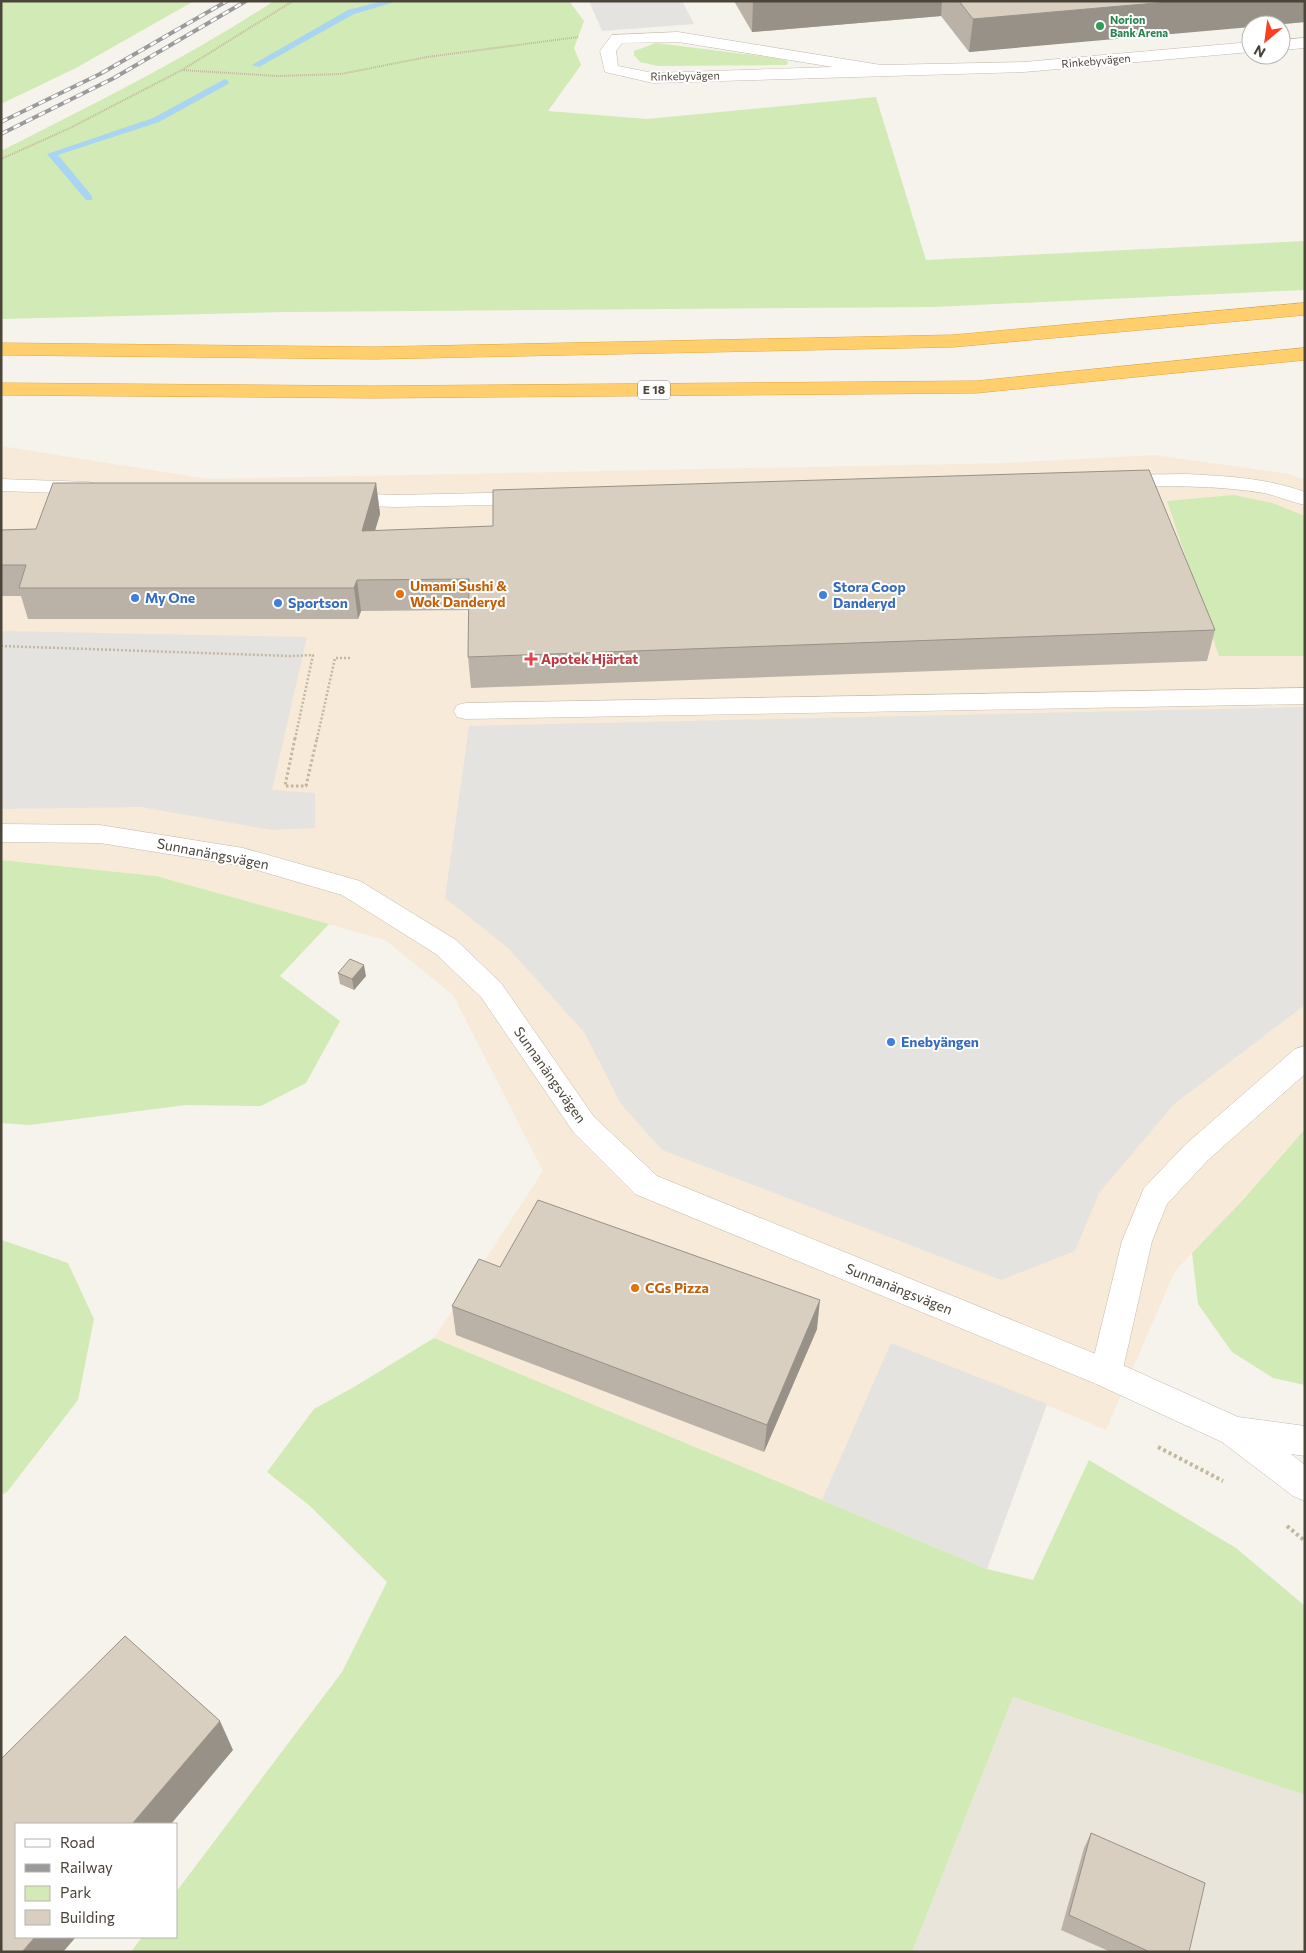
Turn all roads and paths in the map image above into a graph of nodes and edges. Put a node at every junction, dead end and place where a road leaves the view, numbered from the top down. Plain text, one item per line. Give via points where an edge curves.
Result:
1 (293, 1) edge
2 (1305, 43) edge
3 (1291, 44) edge
4 (1241, 49) edge
5 (881, 70) junction
6 (1, 159) edge
7 (1305, 309) edge
8 (1, 349) edge
9 (1305, 354) edge
10 (1, 389) edge
11 (1092, 482) edge
12 (1, 484) edge
13 (110, 489) edge
14 (556, 497) edge
15 (317, 498) edge
16 (1305, 499) edge
17 (1, 646) edge
18 (352, 658) dead end
19 (1305, 696) edge
20 (466, 711) dead end
21 (1, 833) edge
22 (1305, 1057) edge
23 (1106, 1373) junction
24 (1234, 1431) junction
25 (1305, 1442) edge
26 (1305, 1485) edge

1 - 6 path via 182,70 70,128
2 - 3 street
4 - 5 street, Rinkebyvägen via 1024,67
5 - 5 street, Rinkebyvägen via 644,32 617,38 608,51 611,69 653,78
7 - 8 highway via 953,341 375,354
9 - 10 highway, E 18 via 976,386 374,392
11 - 16 street via 1151,480 1234,484 1291,493
12 - 13 street
14 - 15 street via 396,501
17 - 18 path via 313,655 285,786 306,786 335,658
19 - 20 street
21 - 23 street, Sunnanängsvägen via 100,834 243,857 351,888 446,947 491,990 584,1125 646,1185
22 - 23 street via 1198,1152 1155,1197 1137,1241
23 - 24 street, Sunnanängsvägen
24 - 25 street, Sunnanängsvägen
24 - 26 street, Sunnanängsvägen

